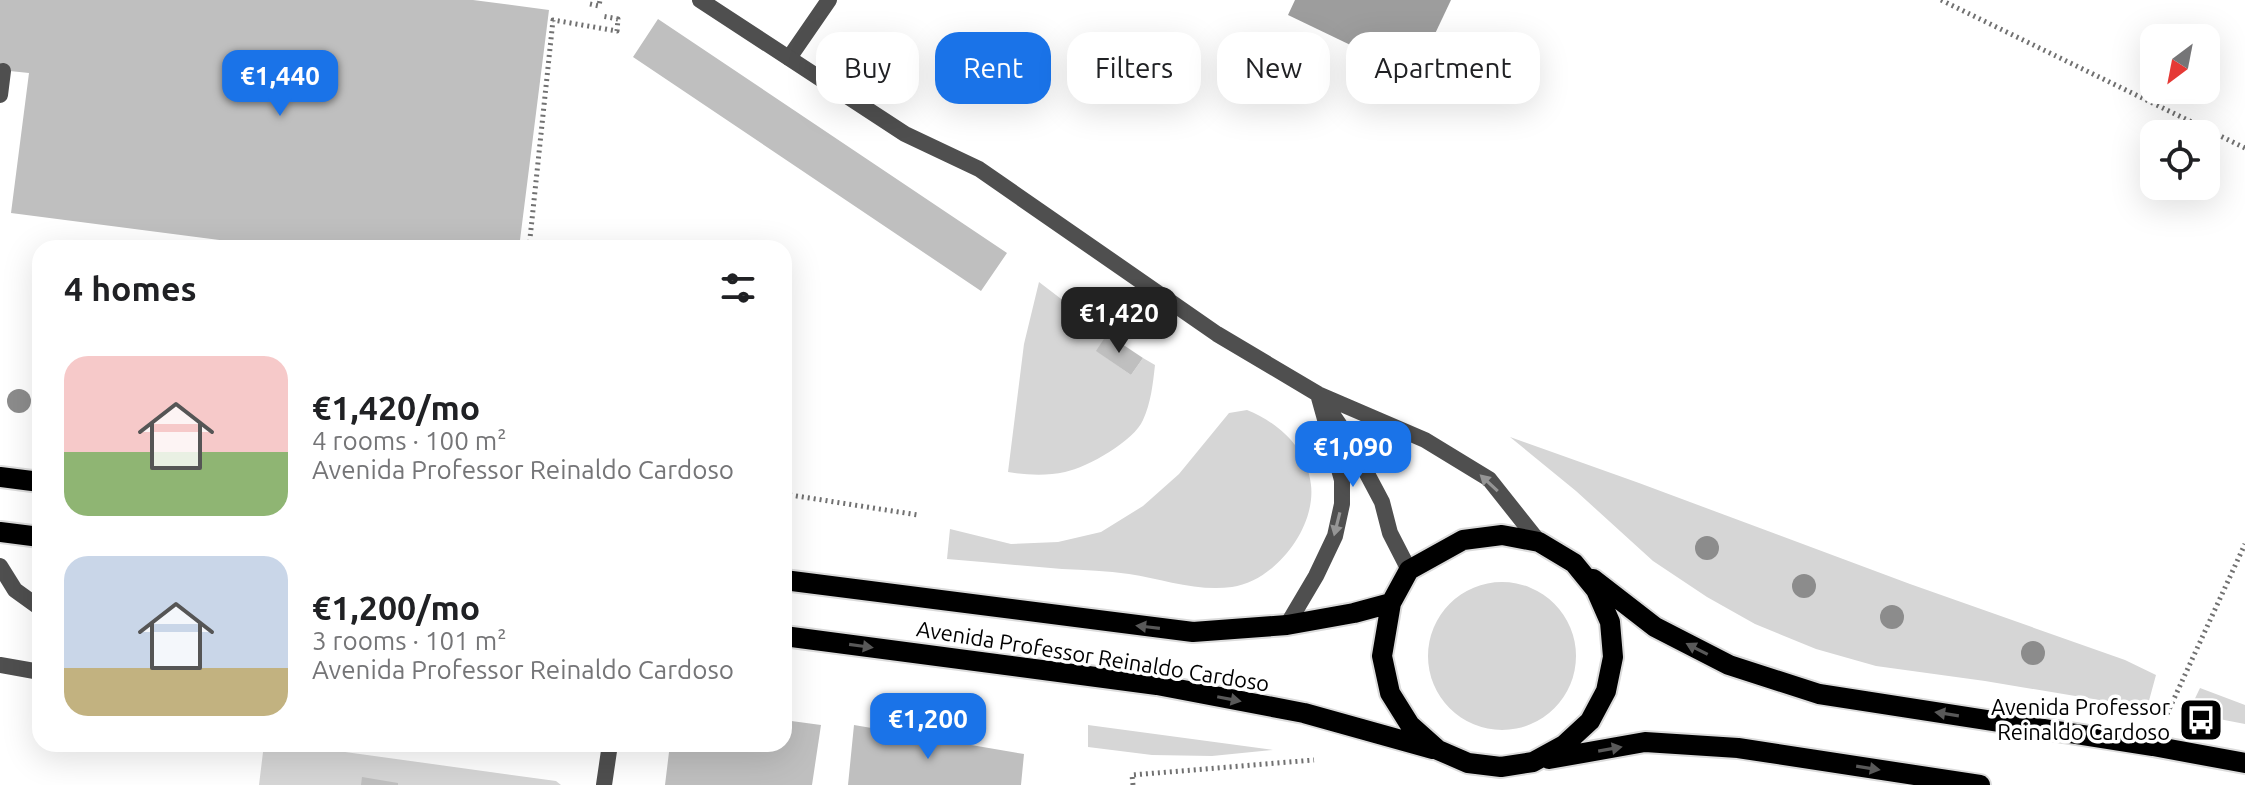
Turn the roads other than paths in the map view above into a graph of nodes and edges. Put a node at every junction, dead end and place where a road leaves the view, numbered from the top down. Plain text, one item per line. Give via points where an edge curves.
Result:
1 (700, 0) edge
2 (829, 0) edge
3 (789, 58) junction
4 (3, 71) dead end
5 (0, 95) edge
6 (1318, 394) junction
7 (0, 477) edge
8 (32, 481) edge
9 (0, 532) edge
10 (32, 536) edge
11 (1539, 542) junction
12 (1574, 563) junction
13 (0, 566) edge
14 (1409, 570) junction
15 (792, 581) edge
16 (15, 590) junction
17 (32, 596) edge
18 (32, 602) edge
19 (1391, 603) junction
20 (1287, 625) junction
21 (792, 637) edge
22 (0, 665) edge
23 (32, 671) edge
24 (1438, 750) junction
25 (609, 752) edge
26 (1533, 762) junction
27 (2245, 763) edge
28 (604, 785) edge
29 (1980, 785) edge

1 - 3 street
2 - 3 street
3 - 6 street via 905,134 979,169 1217,334
4 - 5 street
11 -> 6 street via 1489,479 1425,440
6 - 14 street via 1382,502 1390,533
6 -> 20 street via 1342,480 1342,504 1335,536
7 - 8 main road
9 - 10 main road
11 - 12 main road
11 - 14 main road via 1502,535 1463,540
12 - 26 main road via 1596,590 1610,622 1609,680 1590,721 1564,745
27 -> 12 main road via 1819,694 1729,665 1655,627
13 - 16 street
14 - 19 main road
20 -> 15 main road, Avenida Professor Reinaldo Cardoso via 1193,632
16 - 17 street
16 - 18 street
19 - 20 main road, Avenida Professor Reinaldo Cardoso
19 - 24 main road via 1382,656 1390,693 1410,725
21 -> 24 main road, Avenida Professor Reinaldo Cardoso via 1157,685 1304,713
22 - 23 street
24 - 26 main road via 1468,763 1501,767
25 - 28 street
26 -> 29 main road via 1645,742 1738,748

